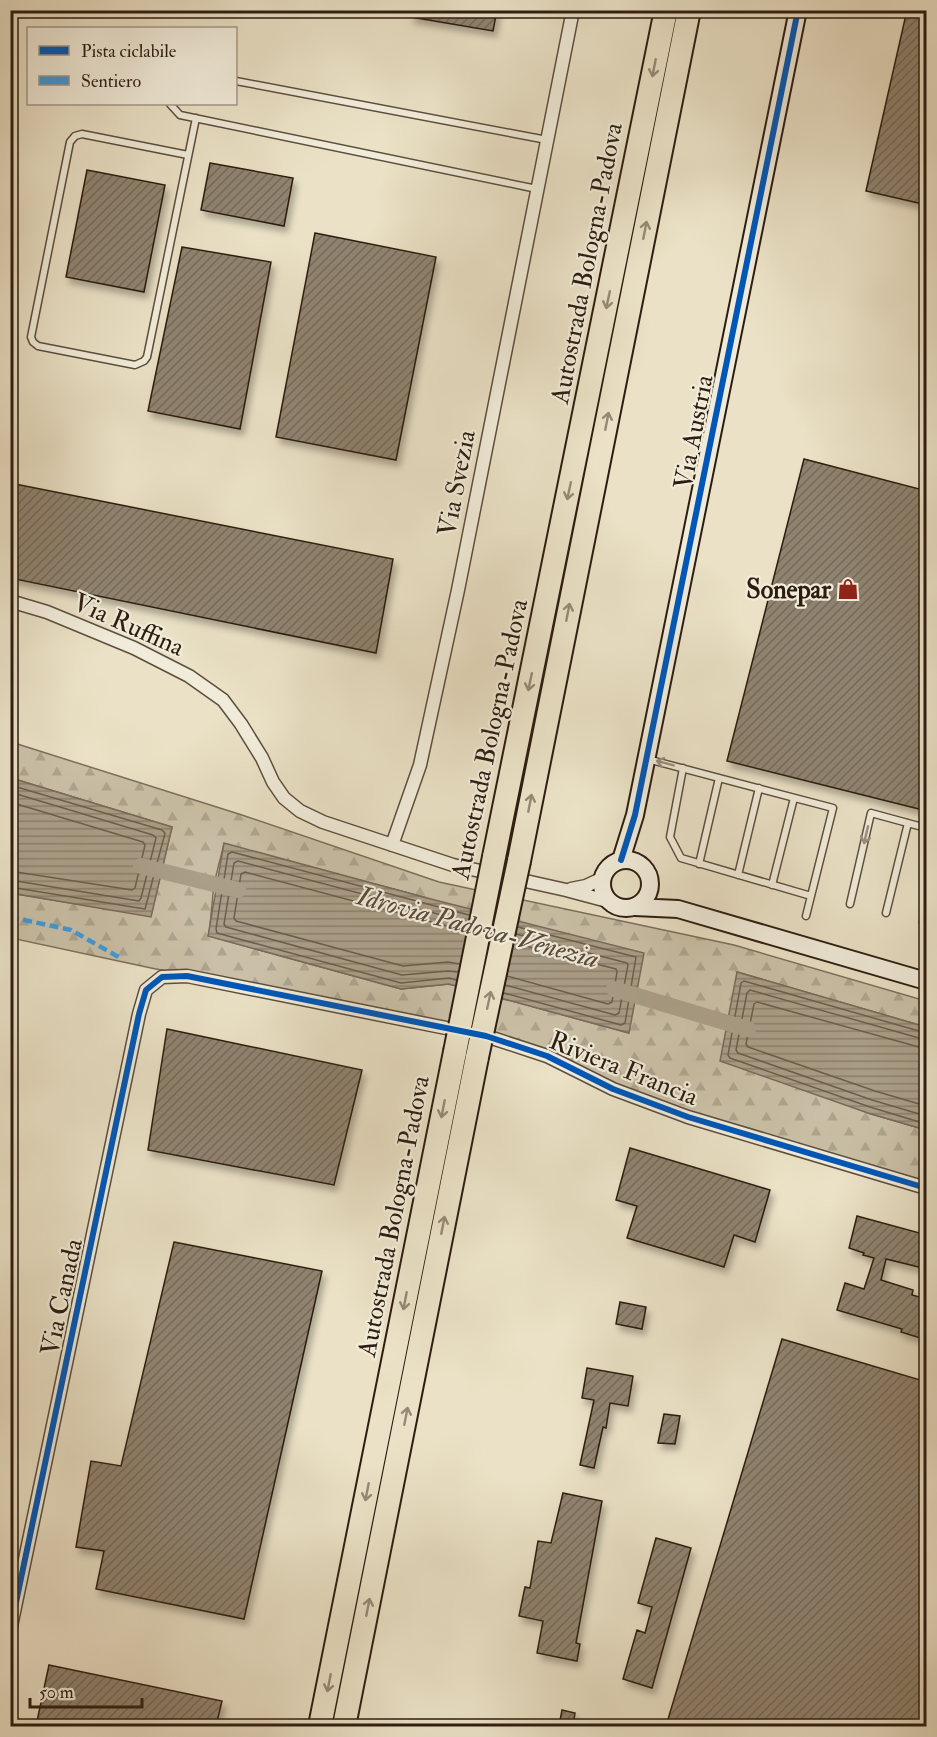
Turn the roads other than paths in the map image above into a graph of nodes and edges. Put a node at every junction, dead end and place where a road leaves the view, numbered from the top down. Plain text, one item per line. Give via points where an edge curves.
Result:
1 (573, 10) edge
2 (666, 10) edge
3 (689, 10) edge
4 (798, 10) edge
5 (237, 81) edge
6 (171, 105) edge
7 (196, 118) junction
8 (547, 140) junction
9 (189, 155) junction
10 (537, 189) junction
11 (10, 601) edge
12 (647, 758) junction
13 (682, 768) junction
14 (718, 778) junction
15 (759, 788) junction
16 (794, 798) junction
17 (635, 814) junction
18 (908, 823) junction
19 (927, 828) edge
20 (392, 845) junction
21 (621, 860) junction
22 (641, 864) junction
23 (699, 864) junction
24 (738, 875) junction
25 (603, 878) junction
26 (651, 885) junction
27 (772, 885) junction
28 (566, 890) junction
29 (811, 896) junction
30 (611, 902) junction
31 (850, 904) dead end
32 (635, 907) junction
33 (678, 909) junction
34 (927, 910) edge
35 (886, 913) dead end
36 (806, 916) dead end
37 (923, 922) dead end
38 (162, 977) joint
39 (927, 981) edge
40 (927, 1188) edge
41 (10, 1631) edge
42 (320, 1726) edge
43 (344, 1726) edge

1 - 8 street, Via Svezia
2 -> 42 highway, Autostrada Bologna-Padova, bridge
43 -> 3 highway, Autostrada Bologna-Padova, bridge
4 - 12 street, Via Austria
5 - 8 lane
6 - 7 lane via 180,115
7 - 9 lane
7 - 10 lane
8 - 10 street, Via Svezia
9 - 9 lane via 144,361 135,365 33,342 70,142 75,136 82,134
10 - 20 street, Via Svezia via 420,765
11 - 20 street, Via Ruffina via 134,648 189,676 223,700 242,724 284,798 323,822
13 -> 12 lane
12 - 17 street, Via Austria
13 - 14 lane
13 - 23 lane via 670,837 681,858
14 - 15 lane
14 - 23 lane
15 - 16 lane
15 - 24 lane
16 - 27 lane
16 - 29 lane via 833,808
17 - 21 street, Via Austria
17 - 22 street, Via Austria
18 - 19 lane
18 -> 31 lane via 871,813
18 - 35 lane
20 - 28 street, Via Ruffina via 453,865
21 - 22 street
21 - 25 street via 606,870
22 - 26 street
23 - 24 lane
24 - 27 lane
25 - 28 street
25 - 30 street via 603,891
26 - 32 street via 646,898
26 - 33 street
27 - 29 lane
28 - 30 street, Via Ruffina
29 - 36 lane
30 - 32 street via 618,907
32 - 33 street
33 - 39 street
34 - 37 lane
38 - 40 street, Riviera Francia via 198,978 486,1036 547,1056 613,1089 688,1117
38 - 41 street, Via Canada via 146,990 139,1014

